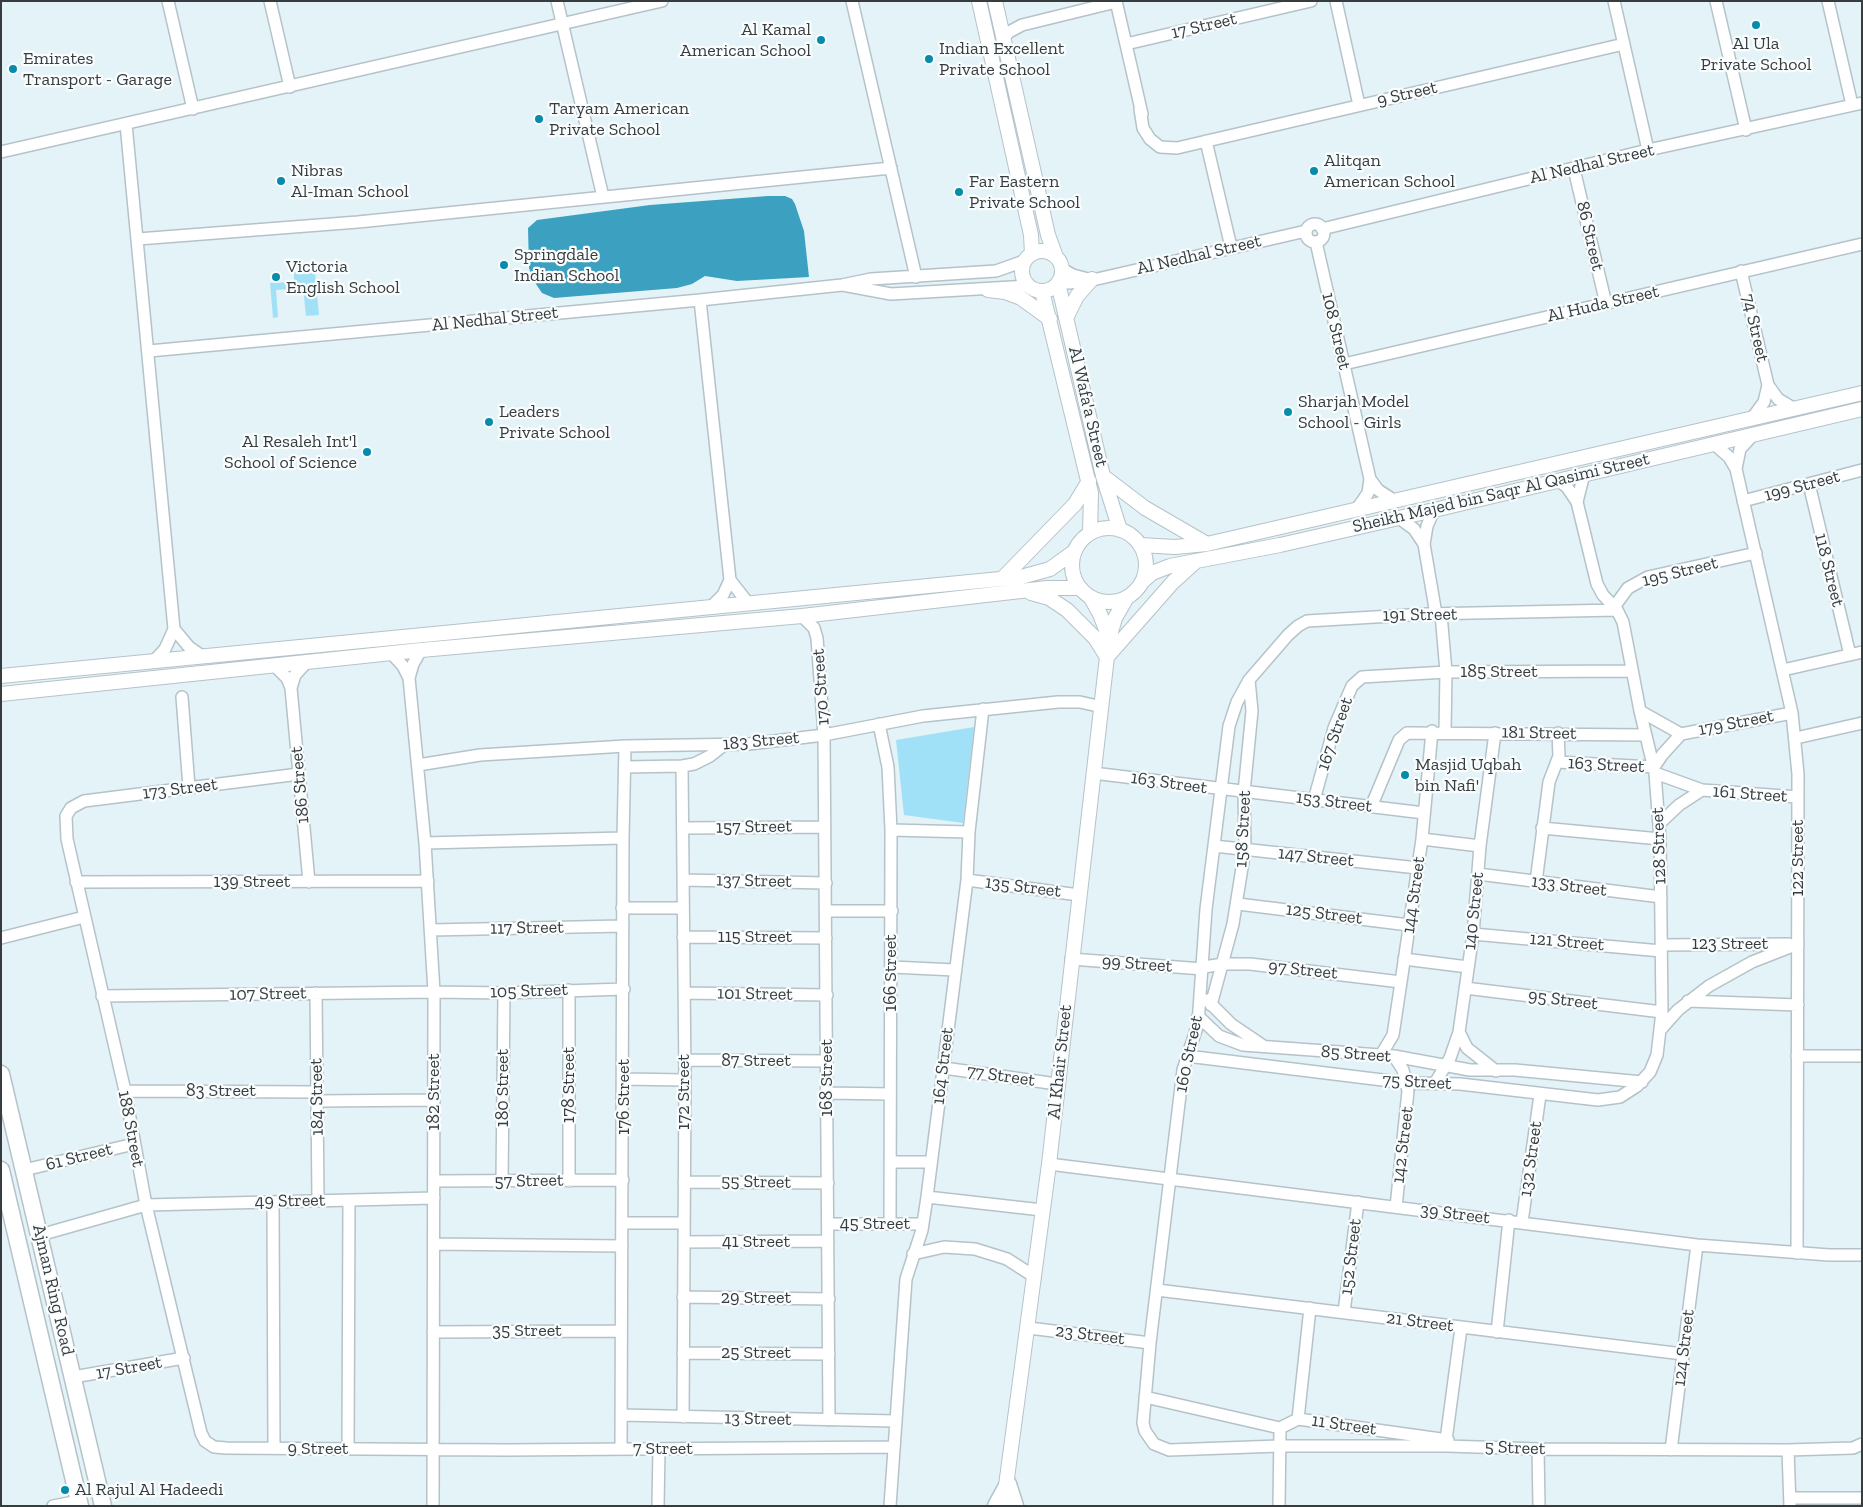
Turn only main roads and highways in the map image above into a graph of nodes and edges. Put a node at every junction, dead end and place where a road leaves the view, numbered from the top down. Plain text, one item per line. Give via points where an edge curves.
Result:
1 (1, 1074) edge
2 (1, 1170) edge
3 (8, 1221) edge
4 (80, 1503) edge
5 (104, 1506) edge
6 (996, 1506) edge
7 (1015, 1506) edge

1 - 5 main road, Ajman Ring Road
2 - 3 main road, Ajman Ring Road
3 - 4 main road, Ajman Ring Road
6 - 7 main road via 1008,1484

